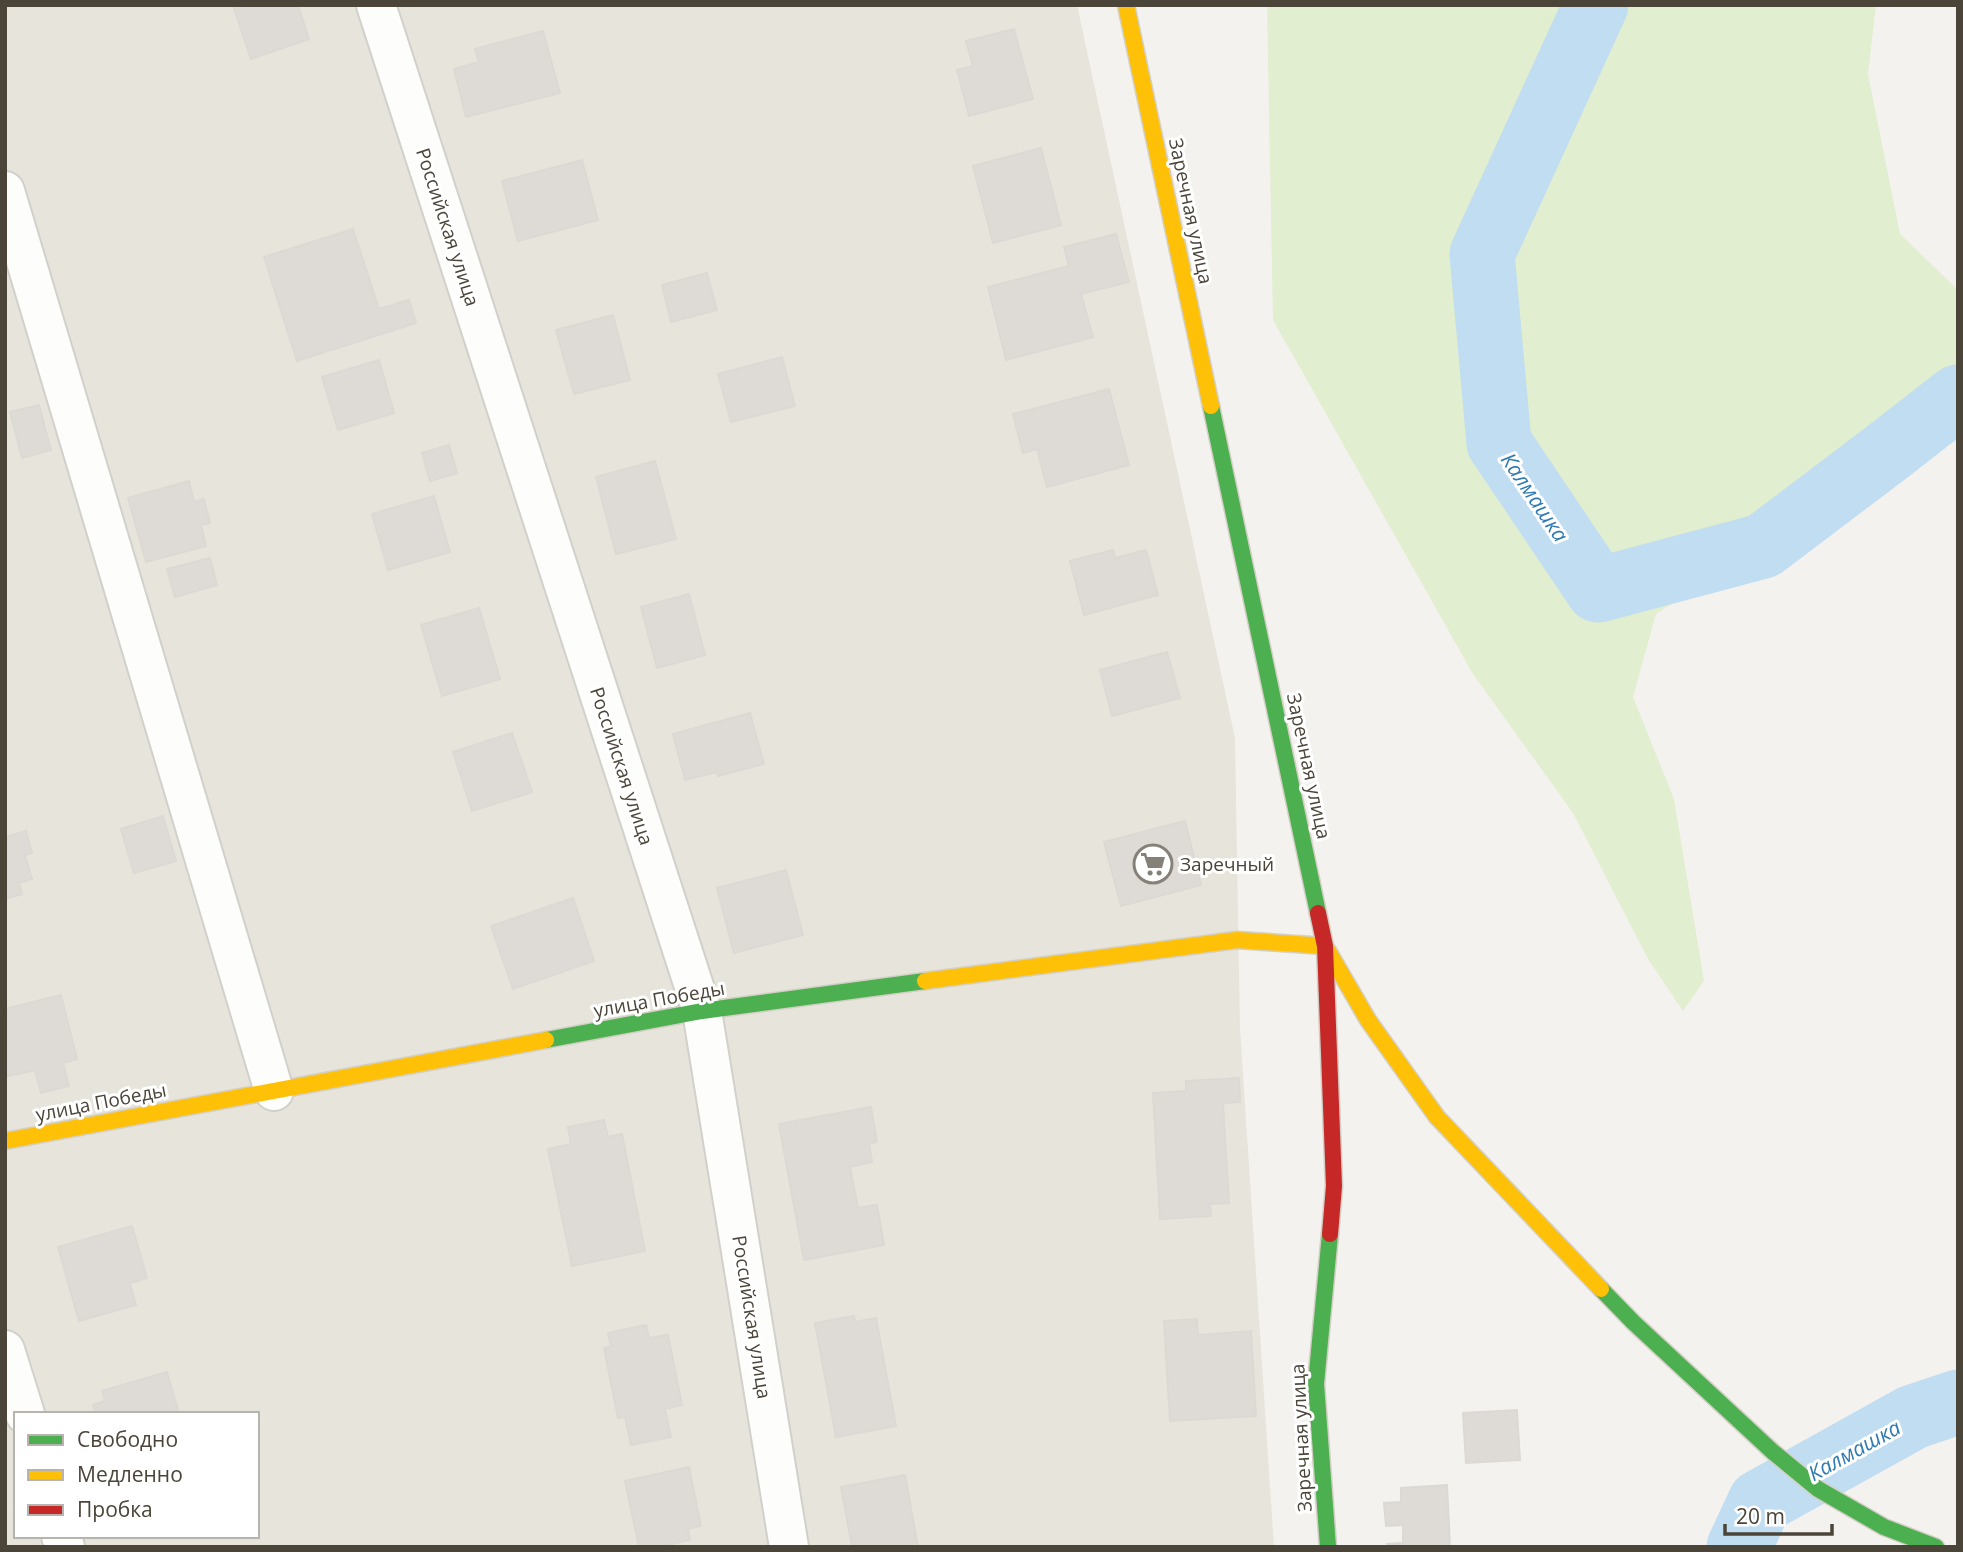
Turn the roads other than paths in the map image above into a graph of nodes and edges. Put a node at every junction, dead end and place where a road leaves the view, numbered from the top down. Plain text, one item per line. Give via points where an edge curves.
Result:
1 (376, 5) edge
2 (1126, 5) edge
3 (5, 191) edge
4 (1325, 946) junction
5 (702, 1011) junction
6 (274, 1091) junction
7 (5, 1141) edge
8 (5, 1350) edge
9 (23, 1412) edge
10 (789, 1547) edge
11 (1328, 1547) edge
12 (1936, 1547) edge

1 - 5 street, Российская улица
2 - 4 street, Заречная улица
3 - 6 street
4 - 5 street, улица Победы via 1237,940
4 - 11 street, Заречная улица via 1334,1186 1316,1384
4 - 12 street via 1368,1020 1437,1117 1633,1322 1818,1489 1884,1527
5 - 6 street, улица Победы
5 - 10 street, Российская улица
6 - 7 street, улица Победы
8 - 9 street

